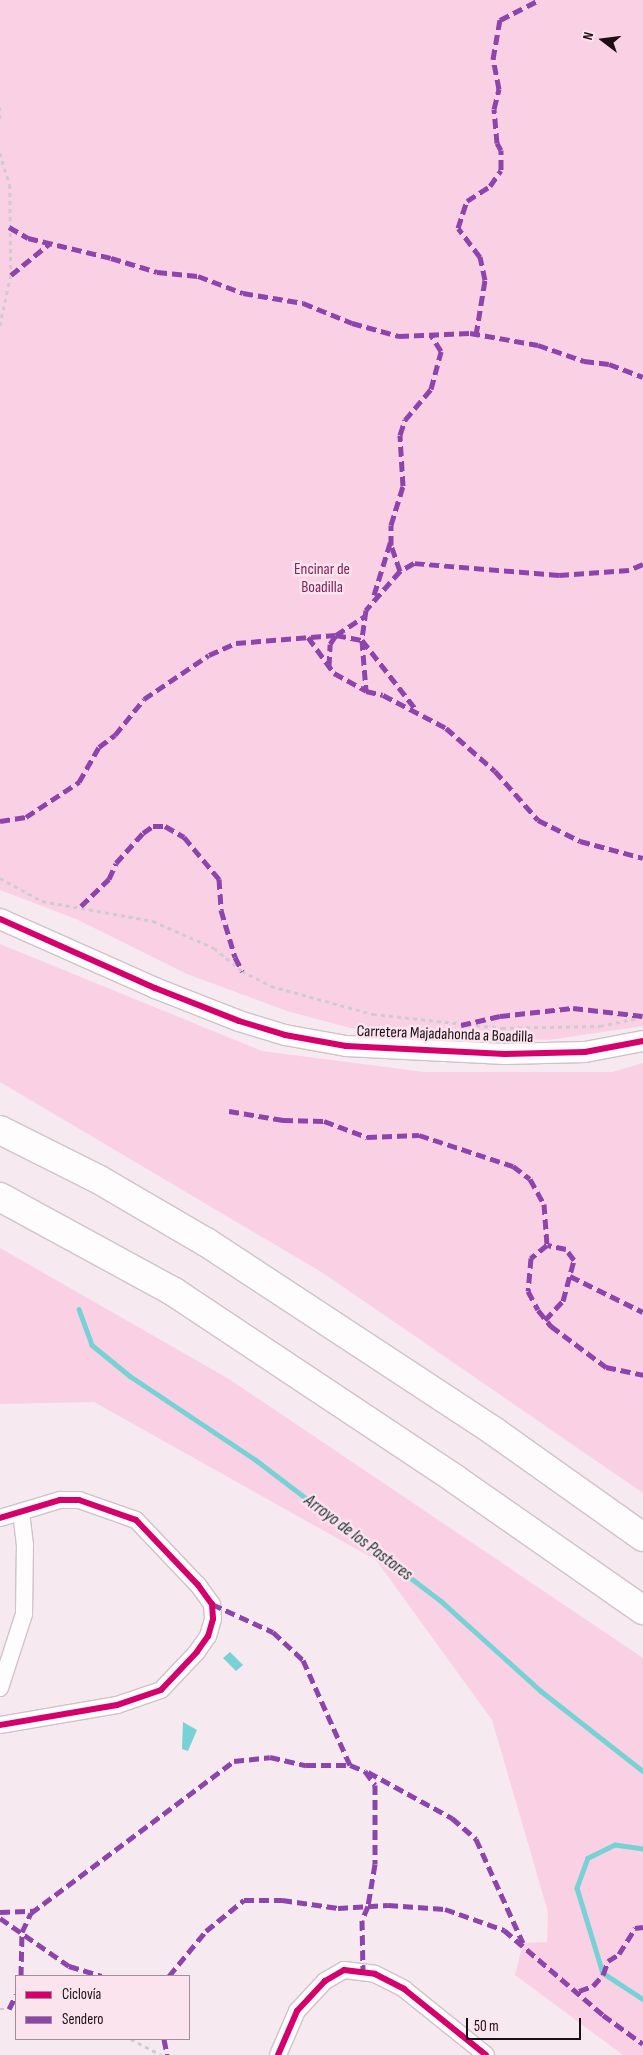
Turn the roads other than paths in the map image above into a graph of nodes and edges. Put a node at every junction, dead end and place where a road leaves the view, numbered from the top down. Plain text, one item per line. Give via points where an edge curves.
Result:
1 (0, 918) edge
2 (643, 1041) edge
3 (0, 1130) edge
4 (0, 1197) edge
5 (21, 1513) junction
6 (0, 1518) edge
7 (643, 1536) edge
8 (643, 1610) edge
9 (0, 1688) edge
10 (0, 1725) edge
11 (278, 2055) edge
12 (486, 2055) edge

1 - 2 street, Carretera Majadahonda a Boadilla via 155,988 238,1021 346,1046 505,1054 584,1052
3 - 7 highway via 98,1178 206,1242 495,1432
4 - 8 highway via 174,1292 455,1479
5 - 6 street
5 - 9 street via 25,1545 24,1614
5 - 10 street via 60,1500 79,1500 136,1520 198,1585 212,1604 213,1620 208,1636 161,1690 117,1705
11 - 12 street via 297,2011 325,1981 344,1970 375,1974 404,1990

